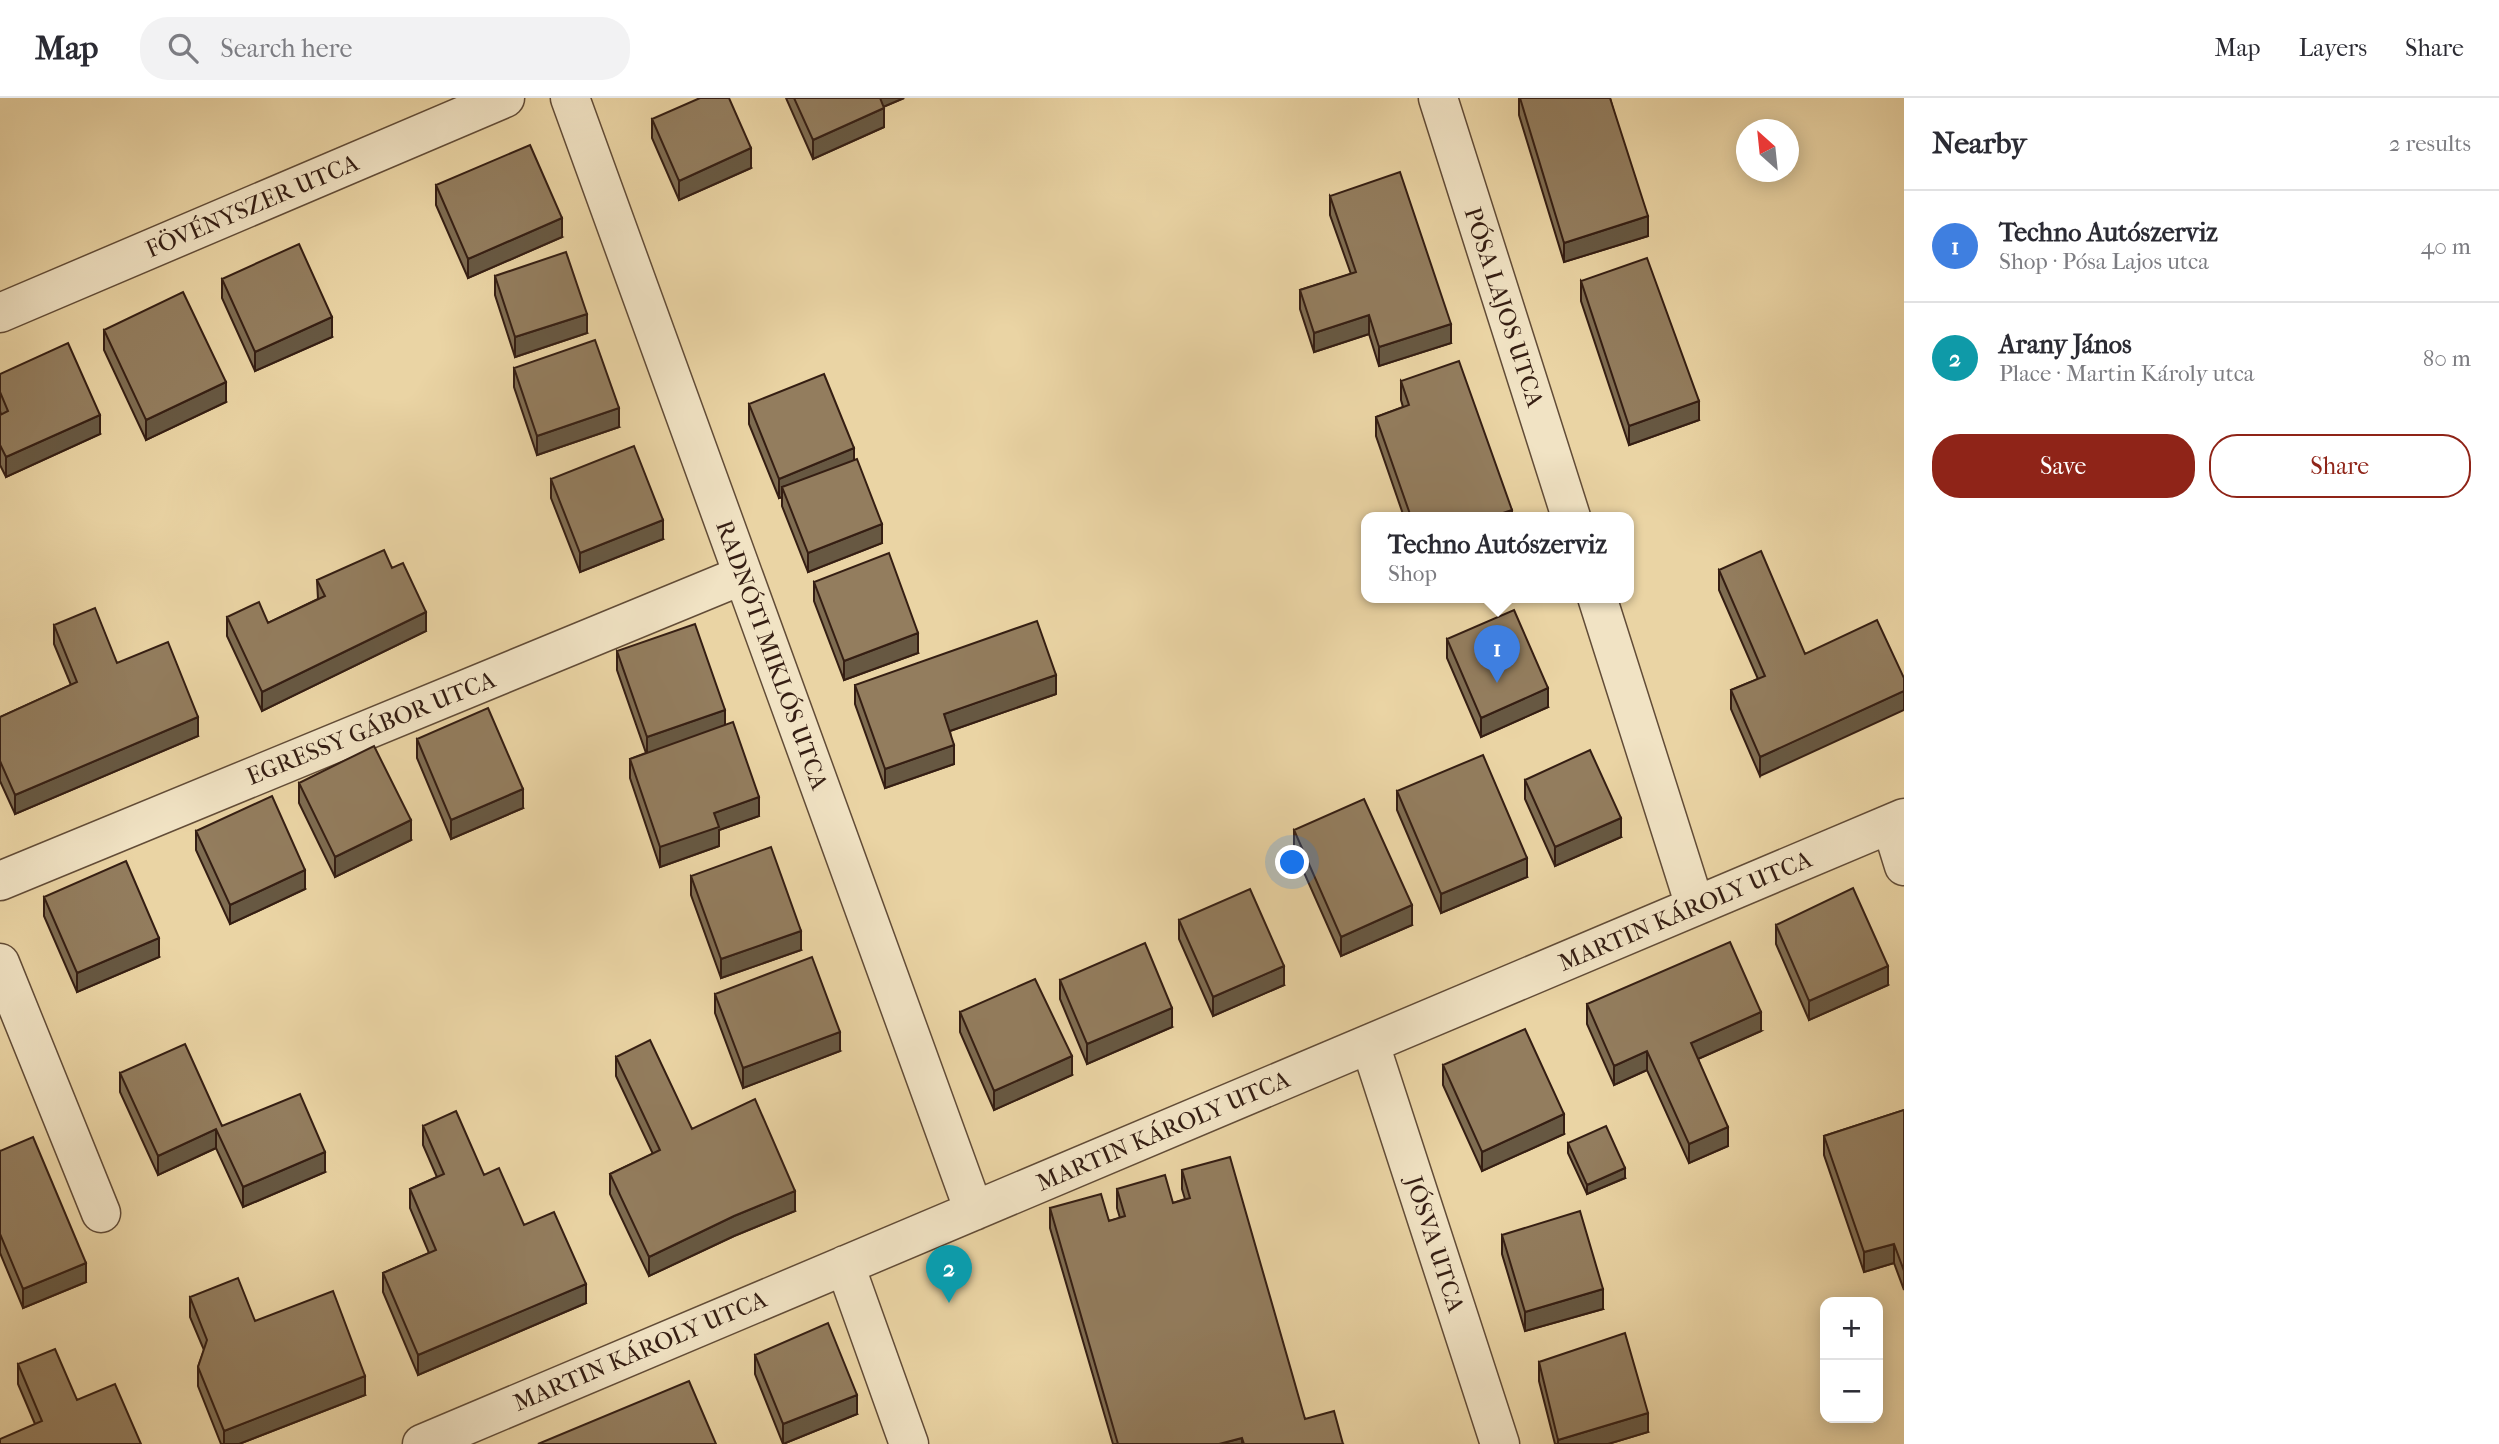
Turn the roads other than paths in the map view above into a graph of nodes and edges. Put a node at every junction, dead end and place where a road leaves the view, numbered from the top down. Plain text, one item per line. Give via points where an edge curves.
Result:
1 (505, 98) edge
2 (570, 98) edge
3 (1438, 98) edge
4 (0, 313) edge
5 (1569, 512) edge
6 (743, 575) junction
7 (1599, 603) edge
8 (1898, 821) edge
9 (1904, 866) edge
10 (0, 881) edge
11 (1695, 906) junction
12 (0, 963) edge
13 (1370, 1044) junction
14 (974, 1211) junction
15 (101, 1213) dead end
16 (845, 1265) junction
17 (422, 1444) edge
18 (909, 1444) edge
19 (1500, 1444) edge

1 - 4 street, FÖVÉNYSZER UTCA
2 - 6 street, RADNÓTI MIKLÓS UTCA
3 - 5 street, PÓSA LAJOS UTCA
6 - 10 street, EGRESSY GÁBOR UTCA
6 - 14 street, RADNÓTI MIKLÓS UTCA
7 - 11 street
8 - 9 street
8 - 11 street, MARTIN KÁROLY UTCA
11 - 13 street, MARTIN KÁROLY UTCA
12 - 15 street
13 - 14 street, MARTIN KÁROLY UTCA
13 - 19 street, JÓSVA UTCA
14 - 16 street, MARTIN KÁROLY UTCA
16 - 17 street, MARTIN KÁROLY UTCA
16 - 18 street

